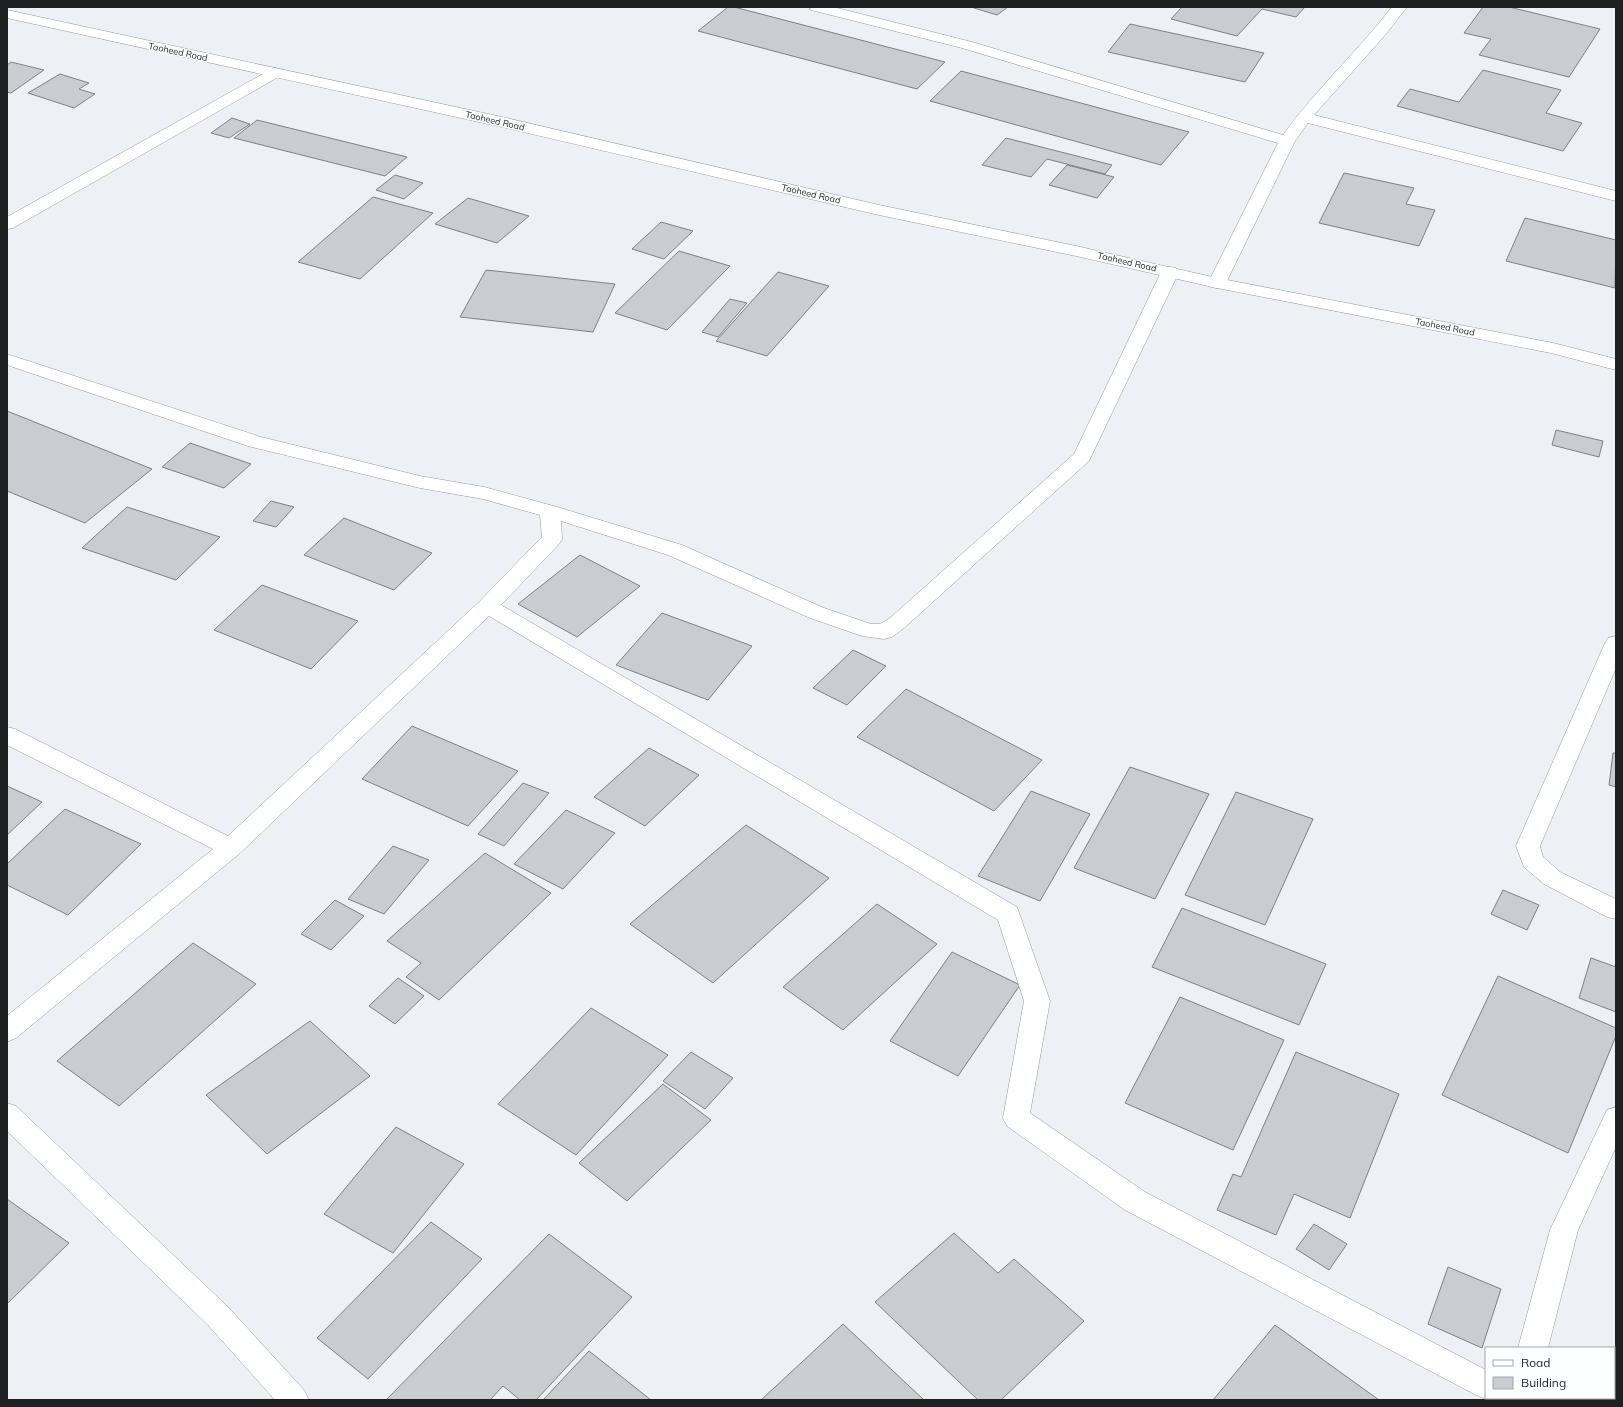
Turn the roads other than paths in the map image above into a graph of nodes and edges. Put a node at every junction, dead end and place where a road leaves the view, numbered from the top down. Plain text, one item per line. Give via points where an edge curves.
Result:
1 (816, 7) edge
2 (1400, 7) edge
3 (7, 14) edge
4 (275, 73) junction
5 (1304, 117) junction
6 (1287, 141) junction
7 (1616, 196) edge
8 (7, 224) edge
9 (1170, 272) junction
10 (1216, 283) junction
11 (7, 359) edge
12 (1616, 365) edge
13 (550, 511) junction
14 (487, 606) junction
15 (1616, 643) edge
16 (7, 735) edge
17 (231, 848) junction
18 (1616, 910) edge
19 (7, 1030) edge
20 (7, 1114) edge
21 (1616, 1118) edge
22 (1533, 1347) edge
23 (1485, 1384) edge
24 (294, 1400) edge

1 - 6 street via 967,45
2 - 5 street
3 - 4 street, Taoheed Road
4 - 8 street
4 - 9 street, Taoheed Road via 502,122 879,210
5 - 6 street
5 - 7 street
6 - 10 street
9 - 10 street, Taoheed Road
9 - 13 street via 1082,457 884,632 869,631 817,614 675,550
10 - 12 street, Taoheed Road via 1553,348
11 - 13 street via 255,442 420,482 484,493
13 - 14 street via 552,540
14 - 17 street
14 - 23 street via 1008,914 1037,1001 1016,1118 1135,1201
15 - 18 street via 1528,846 1532,861 1552,878
16 - 17 street
17 - 19 street
20 - 24 street via 218,1316
21 - 22 street via 1564,1230

